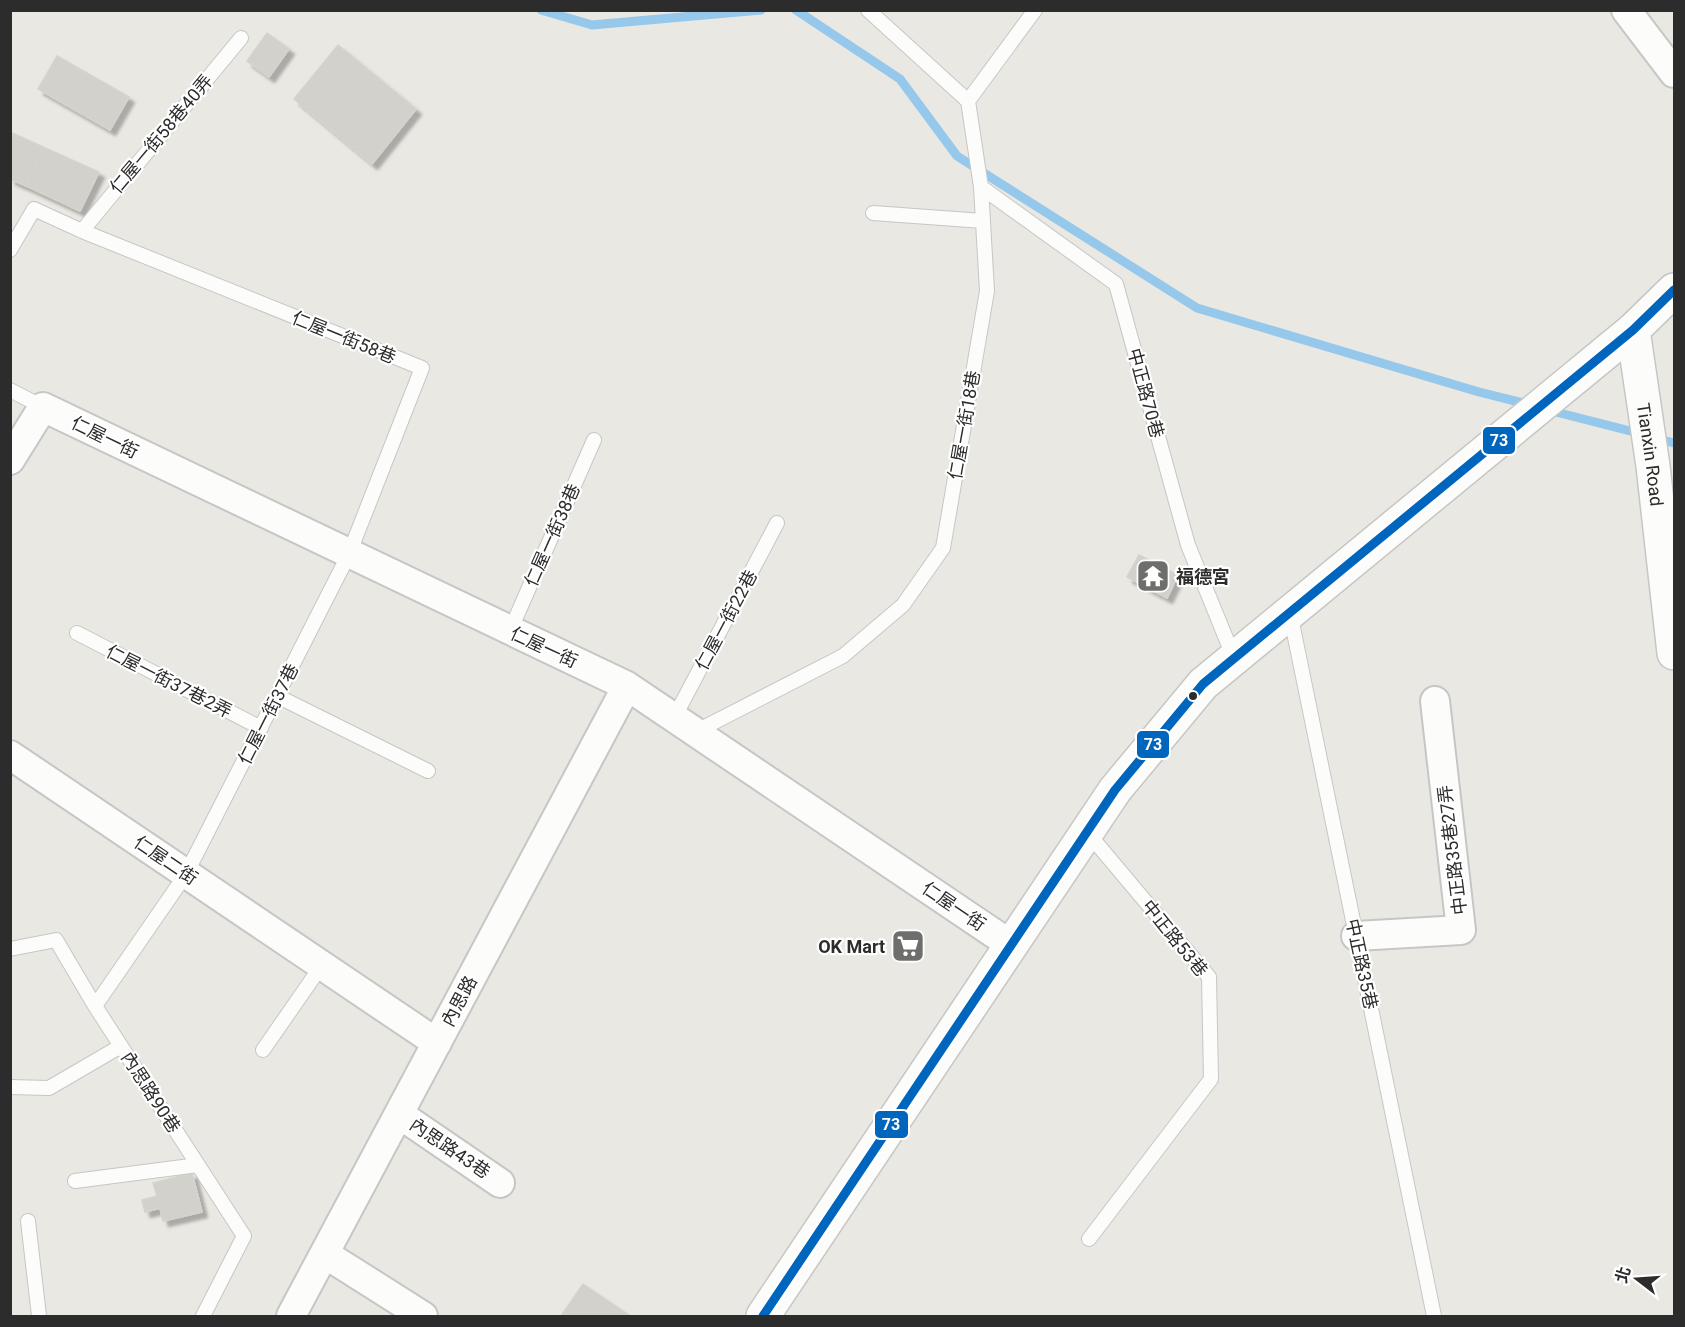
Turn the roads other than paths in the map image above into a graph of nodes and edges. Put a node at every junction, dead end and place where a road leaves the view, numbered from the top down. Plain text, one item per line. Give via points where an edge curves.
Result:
1 (868, 10) edge
2 (1035, 10) edge
3 (1626, 10) edge
4 (241, 38) dead end
5 (1674, 73) edge
6 (968, 101) junction
7 (981, 187) junction
8 (873, 213) dead end
9 (983, 221) junction
10 (82, 231) junction
11 (10, 250) edge
12 (1674, 290) edge
13 (1633, 330) junction
14 (10, 390) edge
15 (43, 407) junction
16 (594, 440) dead end
17 (10, 460) edge
18 (777, 523) dead end
19 (349, 554) junction
20 (1289, 612) junction
21 (510, 631) junction
22 (77, 633) dead end
23 (1674, 652) edge
24 (1234, 658) junction
25 (627, 686) junction
26 (277, 696) junction
27 (1435, 701) dead end
28 (685, 725) junction
29 (261, 728) junction
30 (10, 755) edge
31 (428, 771) dead end
32 (1087, 832) junction
33 (186, 874) junction
34 (1356, 936) junction
35 (1011, 945) junction
36 (10, 949) edge
37 (322, 965) junction
38 (95, 1006) junction
39 (437, 1043) junction
40 (121, 1046) junction
41 (262, 1050) dead end
42 (10, 1088) edge
43 (399, 1114) junction
44 (198, 1165) junction
45 (75, 1181) dead end
46 (500, 1183) dead end
47 (28, 1221) dead end
48 (1089, 1239) dead end
49 (325, 1254) junction
50 (423, 1316) edge
51 (39, 1317) edge
52 (203, 1317) edge
53 (291, 1317) edge
54 (763, 1317) edge
55 (1434, 1317) edge

1 - 6 lane
2 - 6 lane
3 - 5 street
4 - 10 lane, 仁屋一街58巷40弄
6 - 7 lane, 仁屋一街18巷
7 - 9 lane, 仁屋一街18巷
7 - 24 lane, 中正路70巷 via 1116,284 1188,545
8 - 9 lane
9 - 28 lane, 仁屋一街18巷 via 987,291 943,548 903,605 843,656
10 - 11 lane via 34,209
10 - 19 lane, 仁屋一街58巷 via 422,368
12 - 13 street
13 - 20 street
13 - 23 street, Tianxin Road
14 - 15 lane
15 - 17 street
15 - 19 street, 仁屋一街
16 - 21 lane, 仁屋一街38巷
18 - 28 lane, 仁屋一街22巷
19 - 21 street, 仁屋一街
19 - 26 lane, 仁屋一街37巷
20 - 24 street
20 - 34 lane, 中正路35巷
21 - 25 street, 仁屋一街
22 - 29 lane, 仁屋一街37巷2弄
24 - 32 street via 1203,684 1115,790
25 - 28 street, 仁屋一街
25 - 39 street, 內思路
26 - 29 lane, 仁屋一街37巷
26 - 31 lane
27 - 34 street, 中正路35巷27弄 via 1461,930
28 - 35 street, 仁屋一街
29 - 33 lane, 仁屋一街37巷
30 - 33 street, 仁屋二街
32 - 35 street
32 - 48 lane, 中正路53巷 via 1209,977 1211,1079
33 - 37 street, 仁屋二街
33 - 38 lane
34 - 55 lane, 中正路35巷
35 - 54 street
36 - 38 lane, 內思路90巷 via 56,940
37 - 39 street, 仁屋二街
37 - 41 lane
38 - 40 lane, 內思路90巷
39 - 43 street, 內思路
40 - 42 lane via 49,1088
40 - 44 lane, 內思路90巷
43 - 46 street, 內思路43巷
43 - 49 street, 內思路
44 - 45 lane
44 - 52 lane, 內思路90巷 via 244,1236
47 - 51 lane
49 - 50 street
49 - 53 street, 內思路

